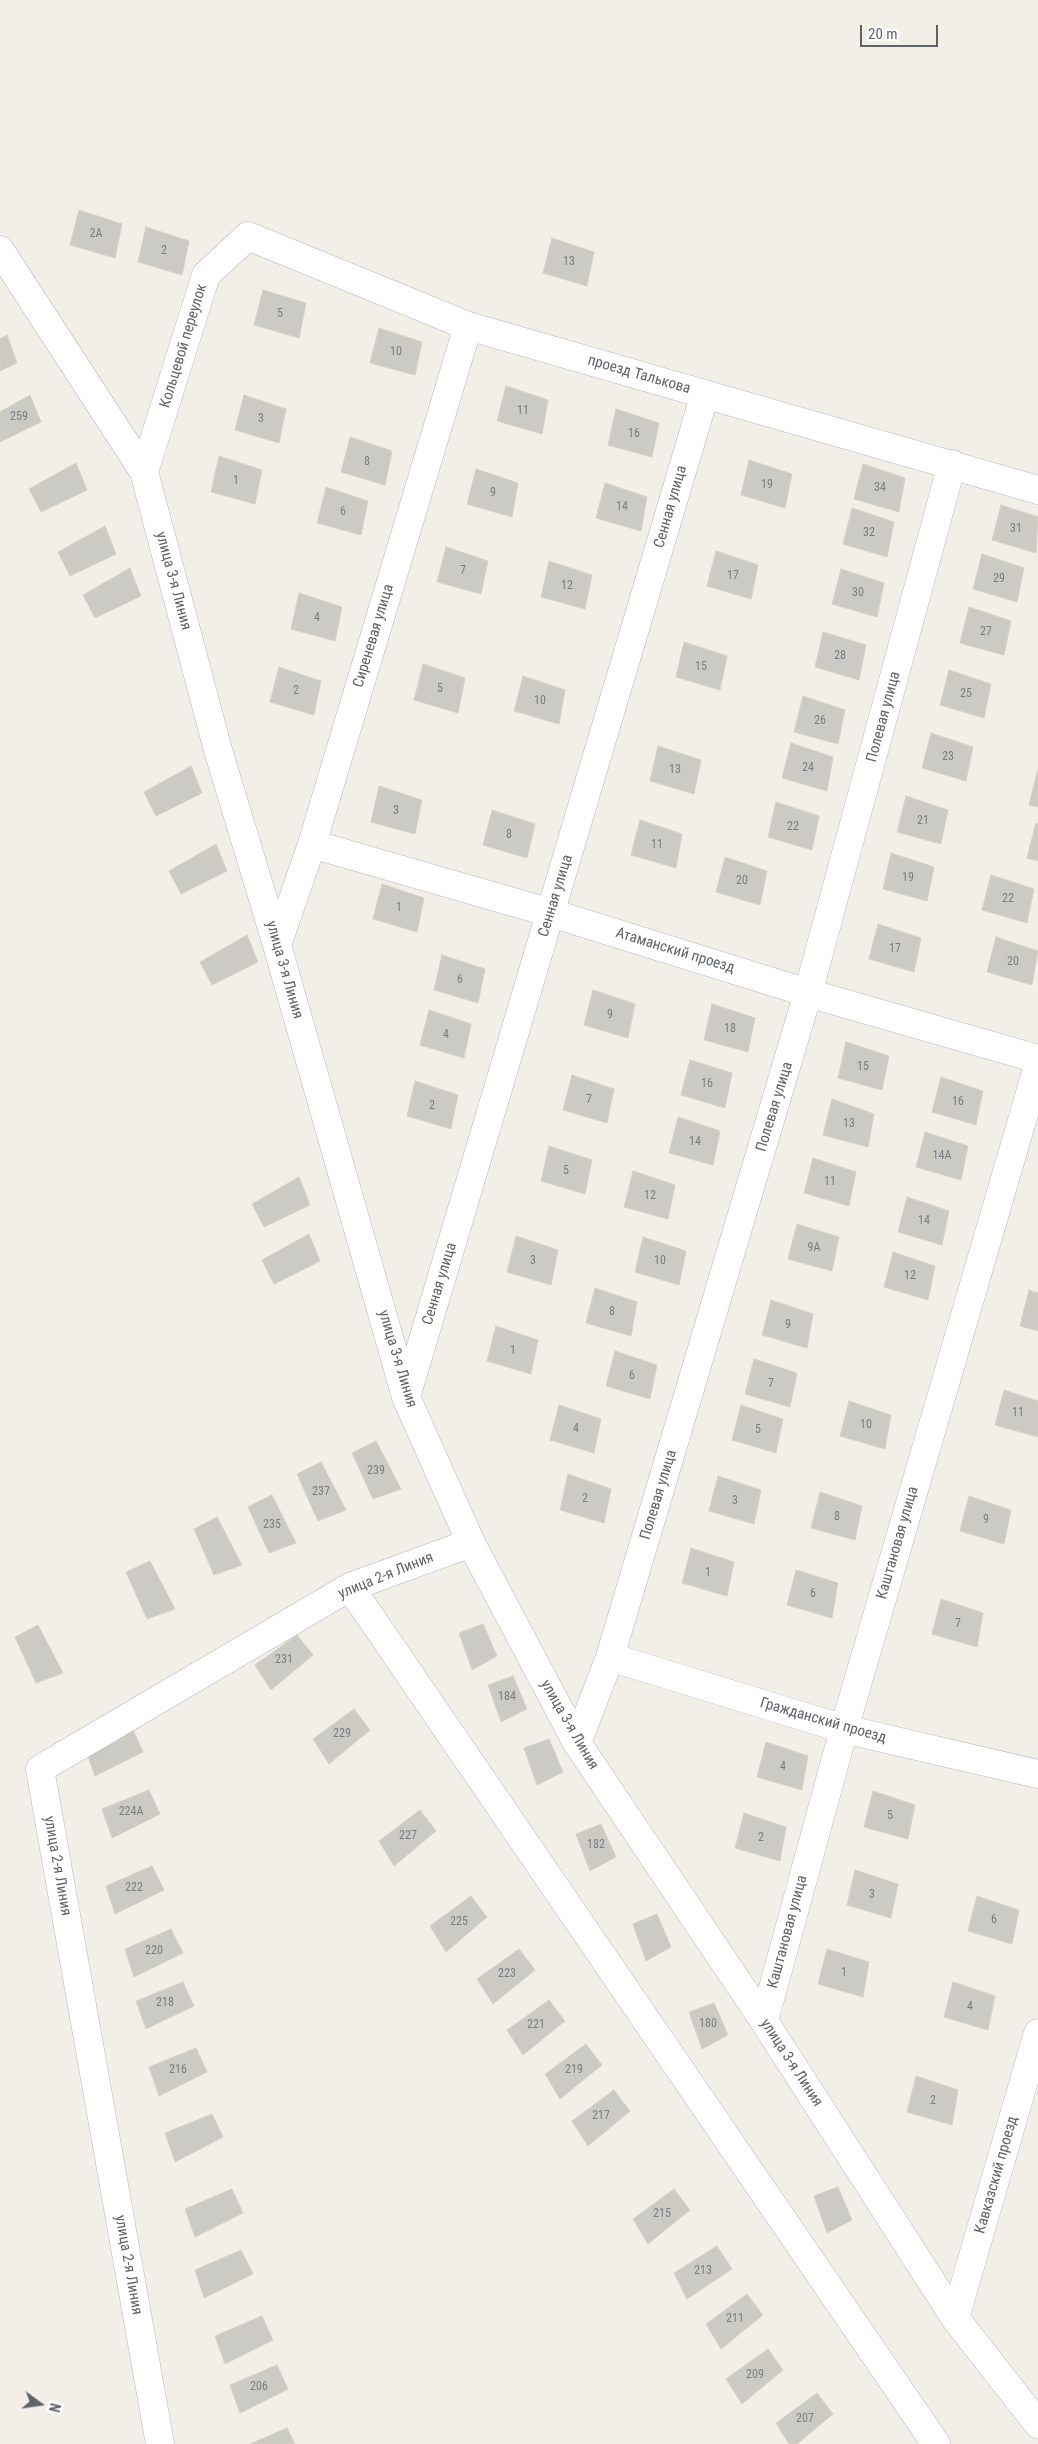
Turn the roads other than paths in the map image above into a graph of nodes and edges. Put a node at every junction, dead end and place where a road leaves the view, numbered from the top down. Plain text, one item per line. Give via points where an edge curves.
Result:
1 (248, 236) joint
2 (0, 250) edge
3 (468, 326) junction
4 (705, 394) junction
5 (952, 464) junction
6 (144, 472) junction
7 (1038, 490) edge
8 (312, 844) junction
9 (551, 912) junction
10 (277, 945) junction
11 (808, 993) junction
12 (1038, 1059) edge
13 (1038, 1066) edge
14 (406, 1397) junction
15 (471, 1543) junction
16 (350, 1587) junction
17 (610, 1658) junction
18 (844, 1729) junction
19 (577, 1743) junction
20 (1038, 1774) edge
21 (764, 2021) junction
22 (1038, 2033) edge
23 (956, 2318) junction
24 (1038, 2424) edge
25 (160, 2444) edge
26 (936, 2444) edge

1 - 3 street, проезд Талькова
1 - 6 street, Кольцевой переулок via 206,275
2 - 6 street, улица 3-я Линия
3 - 4 street, проезд Талькова
3 - 8 street, Сиреневая улица
4 - 5 street, проезд Талькова
4 - 9 street, Сенная улица
5 - 7 street, проезд Талькова
5 - 11 street, Полевая улица
6 - 10 street, улица 3-я Линия via 218,750
8 - 9 street, Атаманский проезд
8 - 10 street, Сиреневая улица
9 - 11 street, Атаманский проезд
9 - 14 street, Сенная улица
10 - 14 street, улица 3-я Линия
11 - 12 street, Атаманский проезд
11 - 17 street, Полевая улица
13 - 18 street, Каштановая улица
14 - 15 street, улица 3-я Линия
15 - 16 street, улица 2-я Линия
15 - 19 street, улица 3-я Линия
16 - 25 street, улица 2-я Линия via 40,1769
16 - 26 street
17 - 18 street, Гражданский проезд
17 - 19 street, Полевая улица
18 - 20 street, Гражданский проезд
18 - 21 street, Каштановая улица
19 - 21 street, улица 3-я Линия
21 - 23 street, улица 3-я Линия
22 - 23 street, Кавказский проезд
23 - 24 street, улица 3-я Линия

